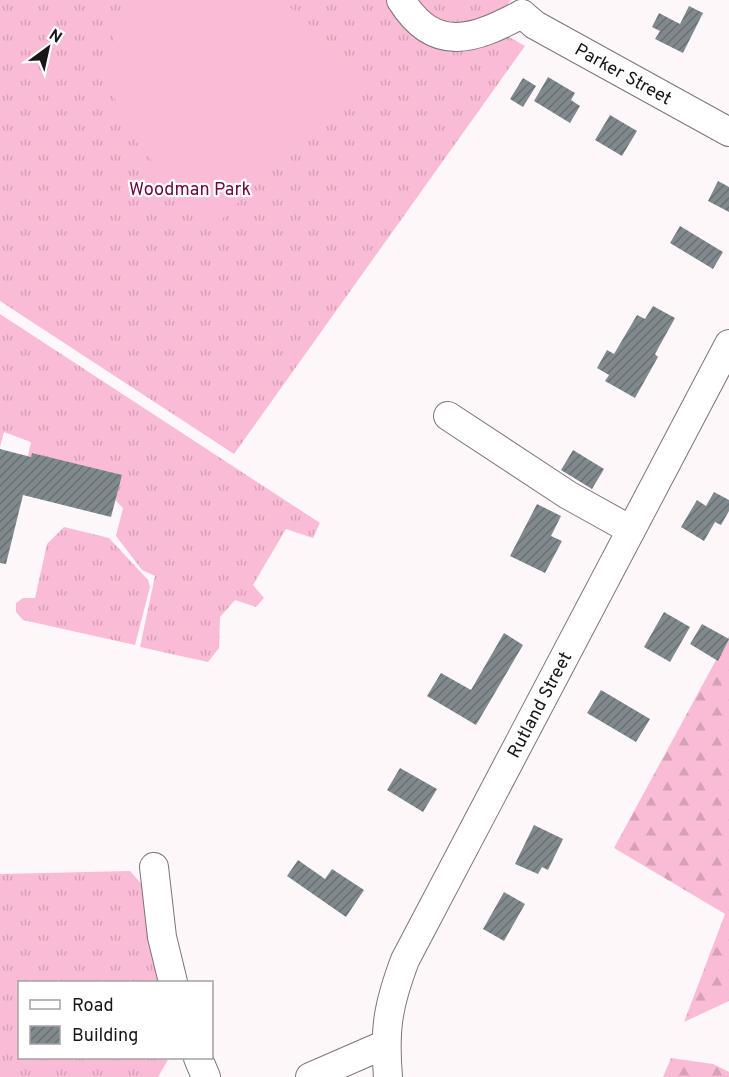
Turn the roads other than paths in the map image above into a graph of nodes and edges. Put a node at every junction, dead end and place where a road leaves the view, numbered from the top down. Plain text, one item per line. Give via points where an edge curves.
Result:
1 (401, 0) edge
2 (524, 7) edge
3 (729, 132) edge
4 (729, 344) edge
5 (447, 416) dead end
6 (631, 530) junction
7 (154, 867) dead end
8 (173, 981) edge
9 (386, 1044) junction
10 (198, 1059) edge
11 (206, 1077) edge
12 (310, 1077) edge
13 (388, 1077) edge

1 - 2 street via 428,29 456,39 472,37
2 - 3 street, Parker Street via 536,25
4 - 6 street, Rutland Street
5 - 6 street via 568,495
6 - 9 street, Rutland Street via 405,960 387,1012
7 - 8 street via 162,937
9 - 12 street
9 - 13 street, Rutland Street
10 - 11 street

